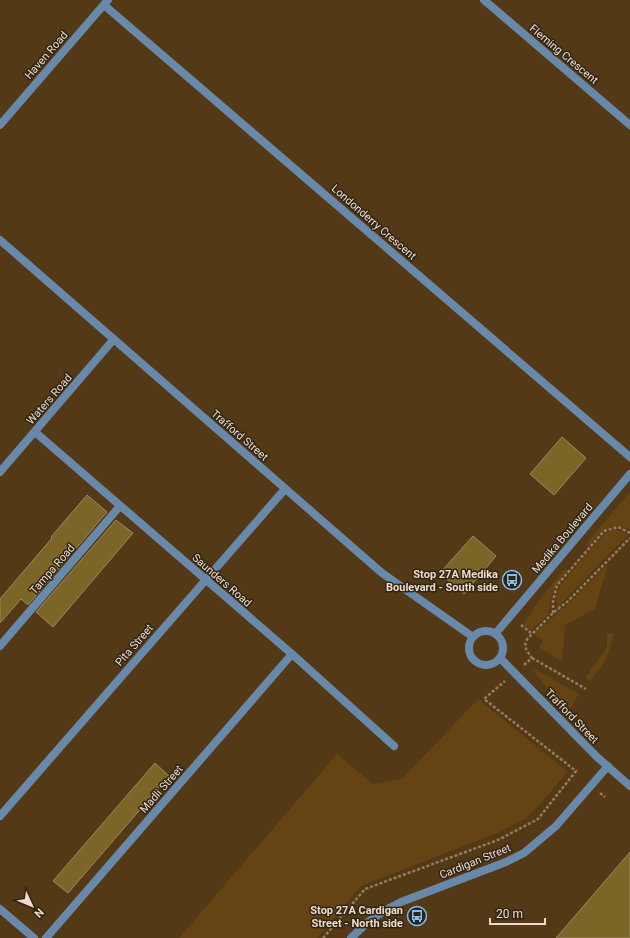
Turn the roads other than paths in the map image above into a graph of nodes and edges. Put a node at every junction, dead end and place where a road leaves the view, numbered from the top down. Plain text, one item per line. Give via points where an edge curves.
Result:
1 (484, 0) edge
2 (106, 2) edge
3 (0, 125) edge
4 (630, 125) edge
5 (0, 240) edge
6 (114, 339) junction
7 (35, 432) junction
8 (630, 457) edge
9 (0, 472) edge
10 (630, 474) edge
11 (285, 489) junction
12 (120, 506) junction
13 (205, 580) junction
14 (496, 634) junction
15 (473, 637) junction
16 (0, 646) edge
17 (292, 654) junction
18 (500, 658) junction
19 (394, 746) dead end
20 (608, 766) junction
21 (630, 786) edge
22 (0, 816) edge
23 (0, 909) edge
24 (34, 938) edge
25 (46, 938) edge
26 (351, 938) edge

1 - 4 street, Fleming Crescent
2 - 3 street, Haven Road
2 - 8 street, Londonderry Crescent
5 - 6 street, Trafford Street
6 - 7 street, Waters Road
6 - 11 street, Trafford Street
7 - 9 street, Waters Road
7 - 12 street, Saunders Road
10 - 14 street, Medika Boulevard
11 - 13 street, Pita Street
11 - 15 street, Trafford Street via 382,573
12 - 13 street, Saunders Road
12 - 16 street, Tampa Road
13 - 17 street, Saunders Road
13 - 22 street, Pita Street
14 - 15 street via 486,631
14 - 18 street via 504,648
15 - 18 street via 469,652 475,662 486,666
17 - 19 street, Saunders Road
17 - 25 street, Madli Street
18 - 20 street, Trafford Street
20 - 21 street, Trafford Street
20 - 26 street, Cardigan Street via 556,826 524,853 401,902 368,922
23 - 24 street

